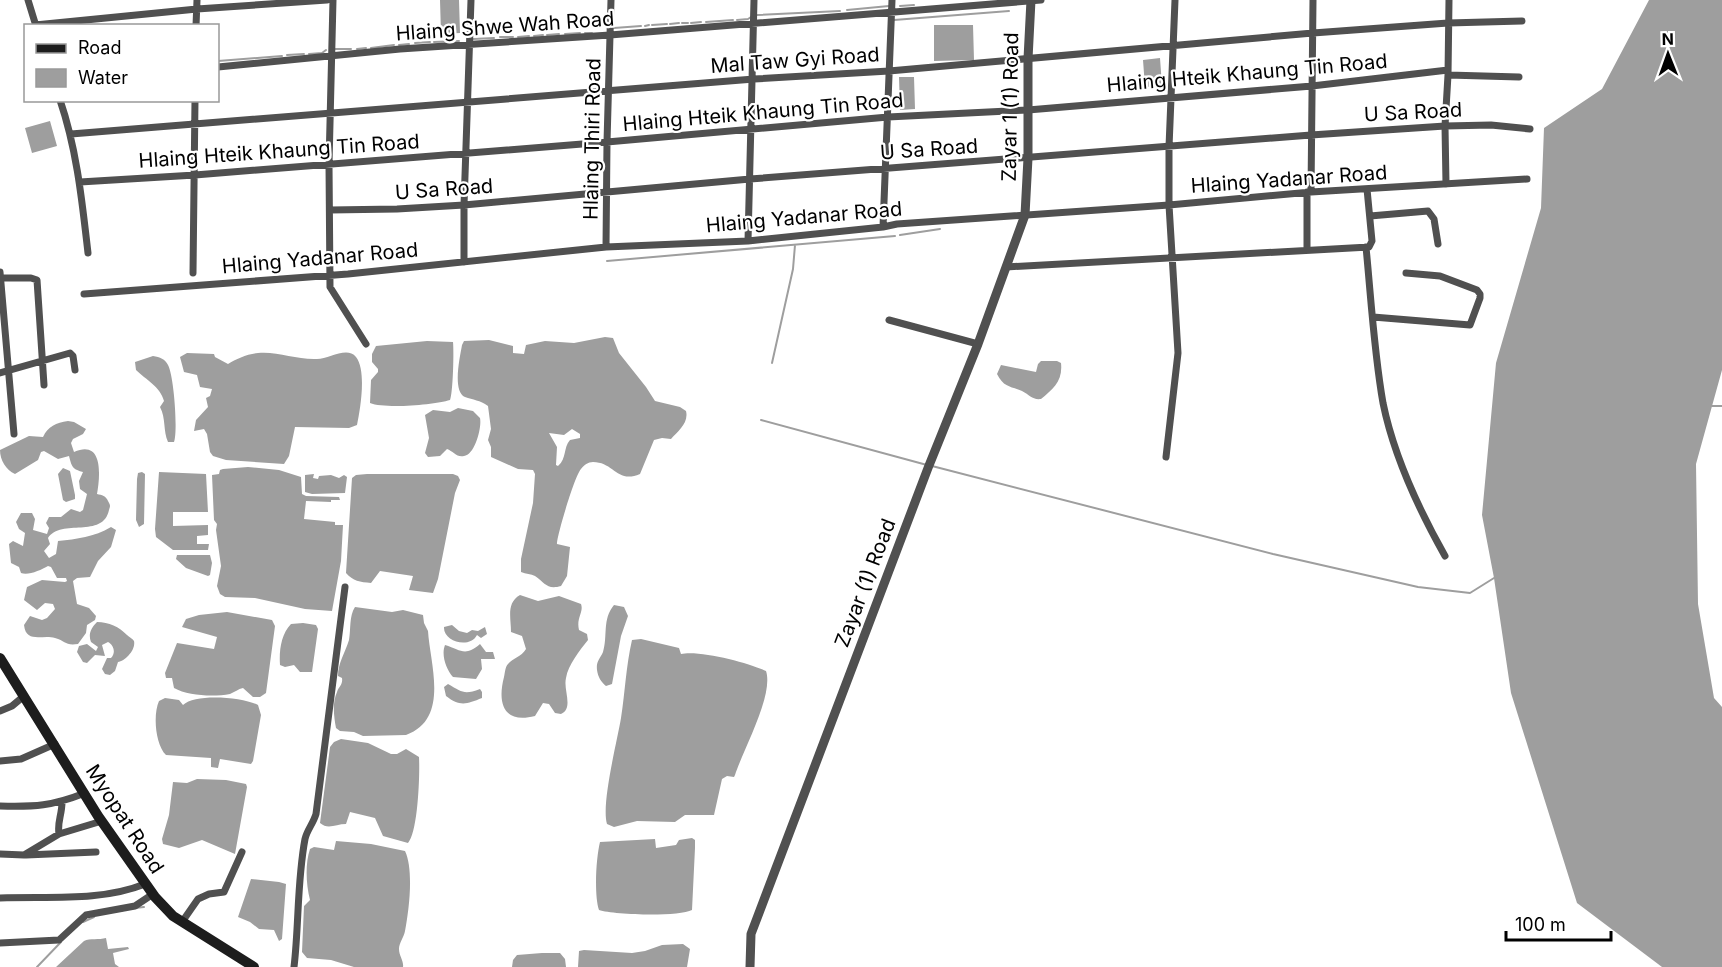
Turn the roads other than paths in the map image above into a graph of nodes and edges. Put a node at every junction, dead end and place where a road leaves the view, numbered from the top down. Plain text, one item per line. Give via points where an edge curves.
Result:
1 (28, 0) edge
2 (197, 0) edge
3 (327, 0) edge
4 (333, 0) edge
5 (471, 0) edge
6 (611, 0) edge
7 (754, 0) edge
8 (892, 0) edge
9 (1034, 0) edge
10 (1175, 0) edge
11 (1313, 0) edge
12 (1449, 0) edge
13 (197, 9) junction
14 (891, 11) junction
15 (754, 19) junction
16 (1522, 21) dead end
17 (1448, 23) junction
18 (35, 24) edge
19 (45, 24) edge
20 (196, 24) edge
21 (611, 31) junction
22 (1313, 33) junction
23 (470, 45) junction
24 (1174, 45) junction
25 (331, 57) junction
26 (1028, 59) junction
27 (219, 67) edge
28 (889, 70) junction
29 (1448, 73) junction
30 (1520, 77) dead end
31 (754, 79) junction
32 (1312, 86) junction
33 (609, 92) junction
34 (1172, 98) junction
35 (467, 101) junction
36 (61, 102) edge
37 (195, 102) edge
38 (1028, 110) junction
39 (330, 114) junction
40 (888, 117) junction
41 (194, 125) junction
42 (1445, 126) junction
43 (752, 129) junction
44 (1530, 129) dead end
45 (71, 134) junction
46 (1311, 135) junction
47 (607, 142) junction
48 (1169, 147) junction
49 (467, 153) junction
50 (1028, 158) junction
51 (328, 164) junction
52 (886, 169) junction
53 (195, 175) junction
54 (1527, 179) dead end
55 (750, 180) junction
56 (80, 182) junction
57 (1446, 184) junction
58 (1367, 189) junction
59 (1309, 192) junction
60 (607, 193) junction
61 (464, 205) junction
62 (1169, 205) junction
63 (330, 210) junction
64 (1025, 215) junction
65 (1370, 216) junction
66 (883, 227) junction
67 (748, 241) junction
68 (1438, 244) dead end
69 (606, 247) junction
70 (1366, 247) junction
71 (1307, 250) junction
72 (88, 253) dead end
73 (1172, 258) junction
74 (464, 262) junction
75 (1006, 267) junction
76 (0, 272) edge
77 (193, 273) dead end
78 (1406, 273) dead end
79 (329, 274) junction
80 (1, 278) edge
81 (84, 294) dead end
82 (1373, 317) junction
83 (889, 320) dead end
84 (366, 344) dead end
85 (978, 344) junction
86 (42, 360) junction
87 (9, 370) junction
88 (75, 370) dead end
89 (0, 373) edge
90 (44, 385) dead end
91 (14, 434) dead end
92 (1166, 457) dead end
93 (1445, 556) dead end
94 (345, 588) dead end
95 (0, 658) edge
96 (24, 696) junction
97 (0, 711) edge
98 (55, 744) junction
99 (0, 761) edge
100 (85, 793) junction
101 (62, 802) junction
102 (0, 806) edge
103 (102, 821) junction
104 (59, 834) junction
105 (96, 852) dead end
106 (242, 852) dead end
107 (0, 854) edge
108 (24, 855) junction
109 (145, 884) junction
110 (153, 894) junction
111 (0, 898) edge
112 (182, 922) junction
113 (0, 943) edge
114 (254, 967) edge
115 (294, 967) edge
116 (750, 967) edge

1 - 18 street
2 - 13 street
3 - 13 street
4 - 25 street
5 - 23 street
6 - 21 street, Hlaing Thiri Road
7 - 15 street
8 - 14 street
9 - 14 street, Hlaing Shwe Wah Road
9 - 26 street, Zayar 1 (1) Road
10 - 24 street
11 - 22 street
12 - 17 street
13 - 19 street
13 - 20 street
14 - 15 street, Hlaing Shwe Wah Road
14 - 28 street
15 - 21 street, Hlaing Shwe Wah Road
15 - 31 street
16 - 17 street, Mal Taw Gyi Road
17 - 22 street, Mal Taw Gyi Road
17 - 29 street
21 - 23 street, Hlaing Shwe Wah Road
21 - 33 street, Hlaing Thiri Road
22 - 24 street, Mal Taw Gyi Road
22 - 32 street
23 - 25 street, Hlaing Shwe Wah Road
23 - 35 street
24 - 26 street, Mal Taw Gyi Road
24 - 34 street
25 - 27 street, Hlaing Shwe Wah Road
25 - 39 street
26 - 28 street, Mal Taw Gyi Road
26 - 38 street, Zayar 1 (1) Road
28 - 31 street, Mal Taw Gyi Road
28 - 40 street
29 - 30 street, Hlaing Hteik Khaung Tin Road
29 - 32 street, Hlaing Hteik Khaung Tin Road
29 - 42 street
31 - 33 street, Mal Taw Gyi Road
31 - 43 street
32 - 34 street, Hlaing Hteik Khaung Tin Road
32 - 46 street
33 - 35 street, Mal Taw Gyi Road
33 - 47 street, Hlaing Thiri Road
34 - 38 street, Hlaing Hteik Khaung Tin Road
34 - 48 street
35 - 39 street, Mal Taw Gyi Road
35 - 49 street
36 - 45 street
37 - 41 street
38 - 40 street, Hlaing Hteik Khaung Tin Road
38 - 50 street, Zayar 1 (1) Road
39 - 41 street, Mal Taw Gyi Road
39 - 51 street
40 - 43 street, Hlaing Hteik Khaung Tin Road
40 - 52 street
41 - 45 street, Mal Taw Gyi Road
41 - 53 street
42 - 44 street, U Sa Road
42 - 46 street, U Sa Road
42 - 57 street
43 - 47 street, Hlaing Hteik Khaung Tin Road
43 - 55 street
45 - 56 street
46 - 48 street, U Sa Road
46 - 59 street
47 - 49 street, Hlaing Hteik Khaung Tin Road
47 - 60 street, Hlaing Thiri Road
48 - 50 street, U Sa Road
48 - 62 street
49 - 51 street, Hlaing Hteik Khaung Tin Road
49 - 61 street
50 - 52 street, U Sa Road
50 - 64 street, Zayar 1 (1) Road
51 - 53 street, Hlaing Hteik Khaung Tin Road
51 - 63 street
52 - 55 street, U Sa Road
52 - 66 street
53 - 56 street, Hlaing Hteik Khaung Tin Road
53 - 77 street
54 - 57 street, Hlaing Yadanar Road
55 - 60 street, U Sa Road
55 - 67 street
56 - 72 street
57 - 58 street, Hlaing Yadanar Road
58 - 59 street, Hlaing Yadanar Road
58 - 65 street
59 - 62 street, Hlaing Yadanar Road
59 - 71 street
60 - 61 street, U Sa Road
60 - 69 street, Hlaing Thiri Road
61 - 63 street, U Sa Road
61 - 74 street
62 - 64 street, Hlaing Yadanar Road
62 - 73 street
63 - 79 street
64 - 66 street, Hlaing Yadanar Road
64 - 75 street, Zayar (1) Road
65 - 68 street via 1428,211 1434,219
65 - 70 street via 1372,245
66 - 67 street, Hlaing Yadanar Road
67 - 69 street, Hlaing Yadanar Road
69 - 74 street, Hlaing Yadanar Road
70 - 71 street
70 - 82 street
71 - 73 street
73 - 75 street
73 - 92 street via 1178,353
74 - 79 street, Hlaing Yadanar Road
75 - 85 street, Zayar (1) Road
76 - 80 street
78 - 82 street via 1440,276 1477,290 1480,298 1470,325
79 - 81 street, Hlaing Yadanar Road
79 - 84 street via 330,287
80 - 86 street via 37,280
80 - 87 street
82 - 93 street via 1383,402 1392,436 1419,511
83 - 85 street
85 - 116 street, Zayar (1) Road via 750,934
86 - 87 street
86 - 88 street via 70,353
86 - 90 street
87 - 89 street
87 - 91 street
94 - 115 street via 316,814 305,837
95 - 96 main road, Myopat Road
96 - 97 street
96 - 98 main road, Myopat Road
98 - 99 street via 21,759
98 - 100 main road, Myopat Road
100 - 101 street
100 - 103 main road, Myopat Road
101 - 102 street
101 - 104 street
103 - 104 street
103 - 109 main road, Myopat Road
104 - 108 street
105 - 108 street
106 - 112 street via 224,891 198,899
107 - 108 street
109 - 110 main road, Myopat Road
109 - 111 street via 104,896
110 - 112 main road, Myopat Road
110 - 113 street via 135,906 86,915 59,940
112 - 114 main road, Myopat Road

